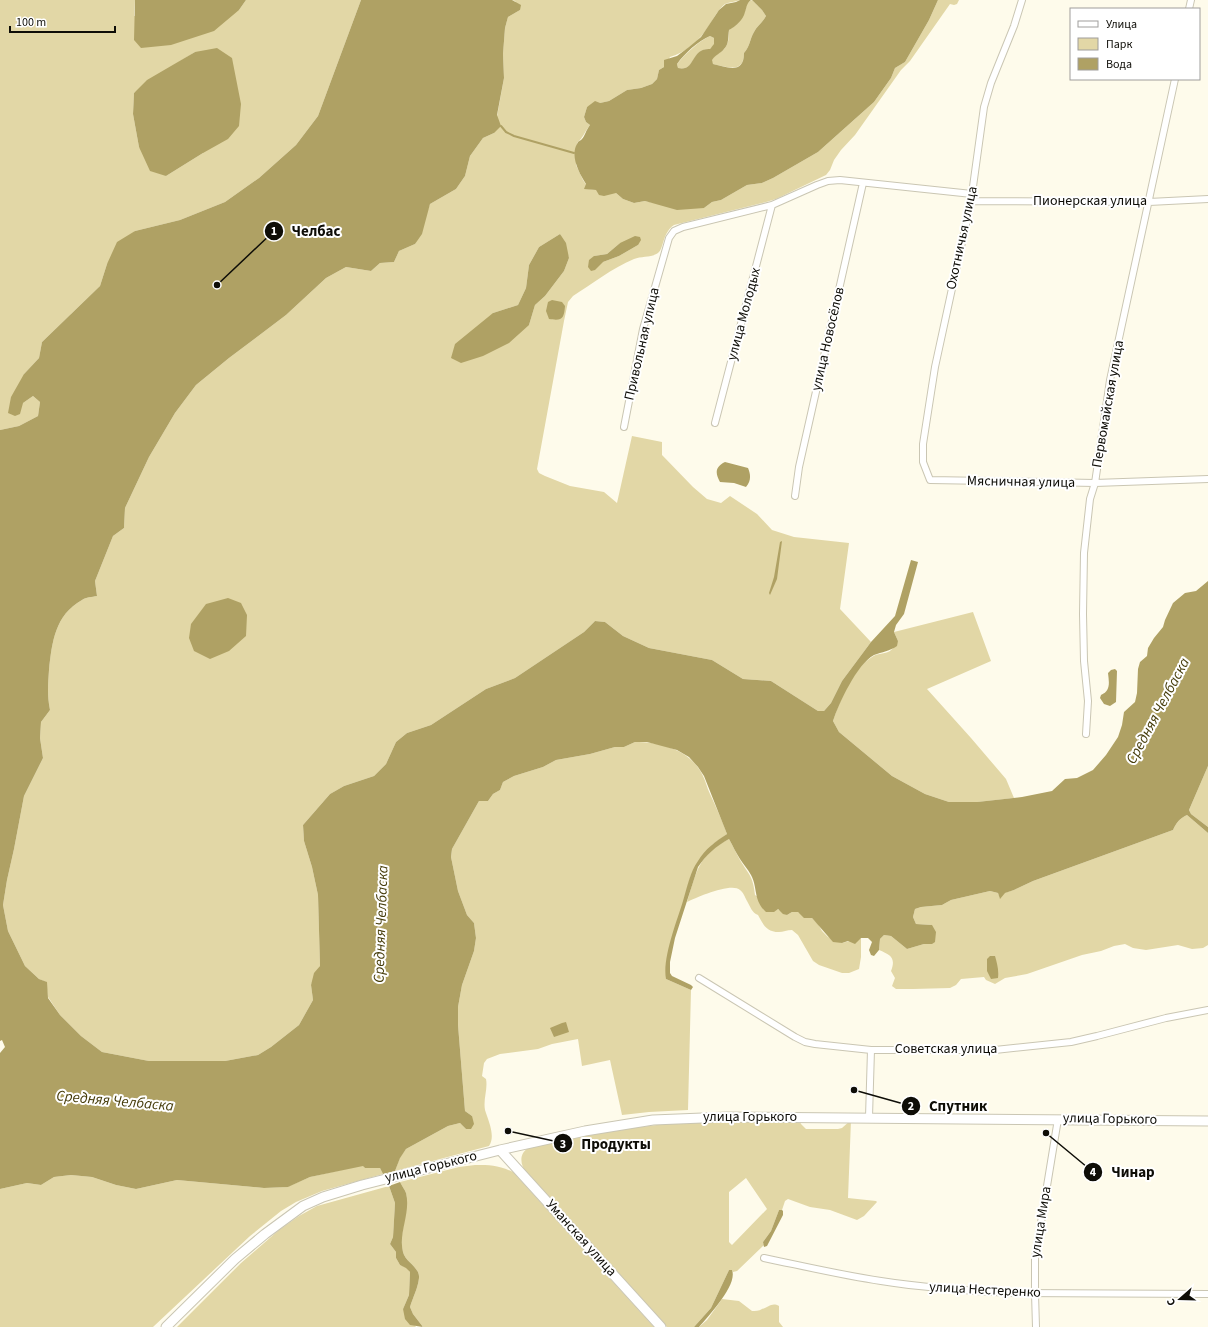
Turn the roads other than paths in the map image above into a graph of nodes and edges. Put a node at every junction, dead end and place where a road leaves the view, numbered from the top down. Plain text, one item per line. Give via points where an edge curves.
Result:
1 (1022, 0) edge
2 (1175, 80) edge
3 (863, 183) junction
4 (972, 194) junction
5 (1208, 199) edge
6 (971, 201) junction
7 (1149, 202) junction
8 (772, 205) junction
9 (715, 423) dead end
10 (624, 428) dead end
11 (1208, 479) edge
12 (930, 480) joint
13 (1095, 483) junction
14 (795, 496) dead end
15 (1086, 734) dead end
16 (699, 978) dead end
17 (1208, 1010) edge
18 (871, 1050) junction
19 (869, 1118) junction
20 (1058, 1118) junction
21 (1208, 1121) edge
22 (500, 1150) junction
23 (764, 1258) dead end
24 (1035, 1293) junction
25 (1208, 1294) edge
26 (166, 1327) edge
27 (661, 1327) edge
28 (1036, 1327) edge

1 - 4 street, Охотничья улица via 984,107
2 - 7 street, Первомайская улица
3 - 4 street
3 - 8 street via 828,181
3 - 14 street, улица Новосёлов via 799,466
4 - 6 street, Охотничья улица
5 - 7 street, Пионерская улица
6 - 7 street, Пионерская улица
6 - 12 street, Охотничья улица via 935,367 923,444 923,462
7 - 13 street, Первомайская улица via 1110,380
8 - 9 street, улица Молодых
8 - 10 street, Привольная улица via 678,228 669,238 642,329
11 - 13 street, Мясничная улица
12 - 13 street, Мясничная улица
13 - 15 street, Первомайская улица via 1090,499 1084,560 1084,653 1088,701
16 - 18 street, Советская улица via 805,1042
17 - 18 street, Советская улица via 1063,1043 995,1050
18 - 19 street
19 - 20 main road, улица Горького
19 - 22 main road, улица Горького via 727,1117 659,1120 585,1131
20 - 21 main road, улица Горького
20 - 24 street, улица Мира via 1035,1258
22 - 26 main road, улица Горького via 385,1179 323,1197 303,1206 235,1259
22 - 27 main road, Уманская улица
23 - 24 street, улица Нестеренко via 882,1282 986,1292
24 - 25 street, улица Нестеренко
24 - 28 street, улица Мира

